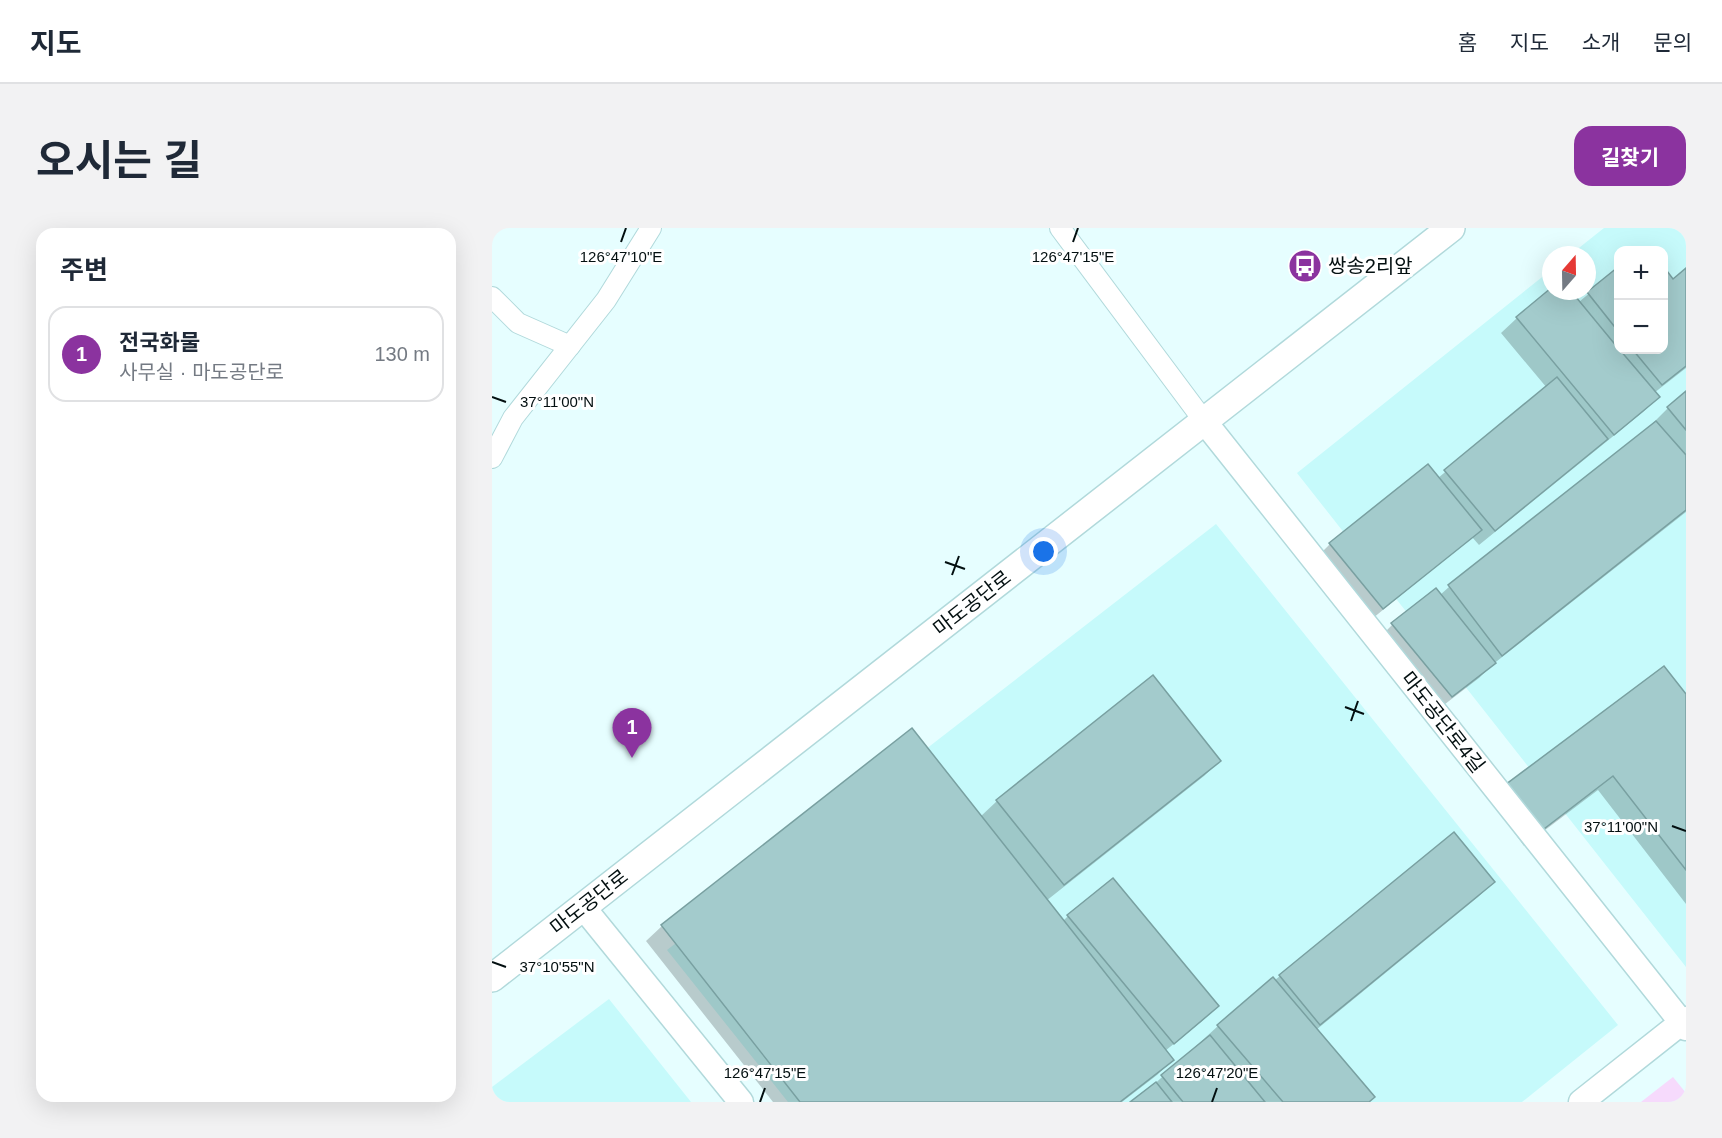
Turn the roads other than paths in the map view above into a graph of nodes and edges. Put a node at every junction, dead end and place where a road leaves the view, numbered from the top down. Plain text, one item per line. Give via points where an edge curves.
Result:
1 (651, 228) edge
2 (1060, 228) edge
3 (1451, 228) edge
4 (492, 297) edge
5 (570, 346) junction
6 (1204, 421) junction
7 (492, 458) edge
8 (583, 907) junction
9 (492, 978) edge
10 (1684, 1023) edge
11 (741, 1102) edge
12 (1581, 1102) edge

1 - 5 street via 606,300
2 - 6 street
3 - 6 main road, 마도공단로
4 - 5 street via 518,323
5 - 7 street via 513,418
6 - 8 main road, 마도공단로
6 - 10 street, 마도공단로4길
8 - 9 main road, 마도공단로
8 - 11 street
10 - 12 street, 마도공단로4길

